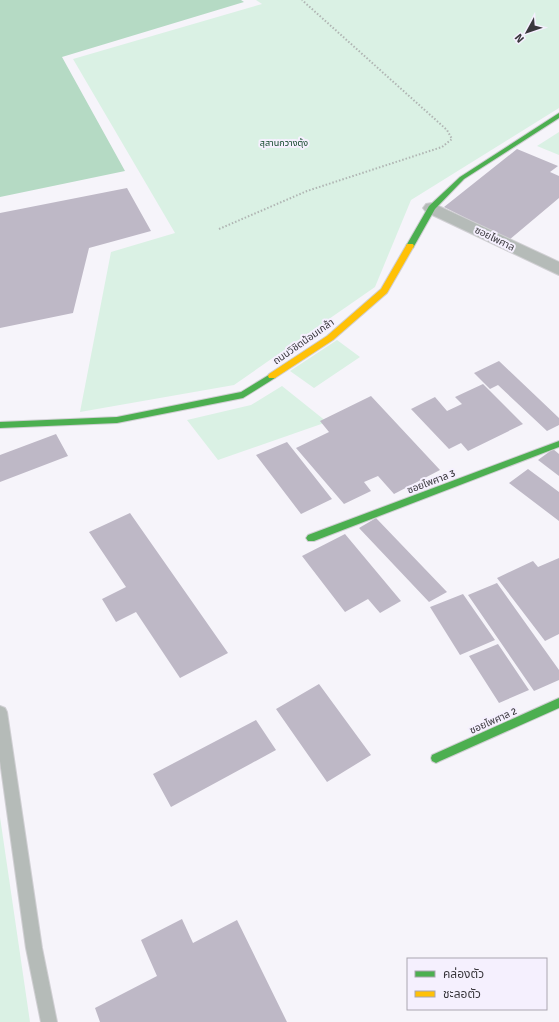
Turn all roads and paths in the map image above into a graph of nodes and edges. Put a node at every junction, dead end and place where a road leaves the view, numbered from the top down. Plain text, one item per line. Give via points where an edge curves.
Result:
1 (302, 0) edge
2 (559, 115) edge
3 (432, 208) junction
4 (219, 229) dead end
5 (559, 269) edge
6 (0, 425) edge
7 (559, 444) edge
8 (311, 538) dead end
9 (559, 703) edge
10 (0, 712) edge
11 (436, 758) dead end
12 (49, 1022) edge

1 - 4 path via 447,130 452,139 442,147 307,191
2 - 3 street, ถนนวิชิตน้อมเกล้า via 462,178
3 - 5 street, ซอยไพศาล
3 - 6 street, ถนนวิชิตน้อมเกล้า via 384,291 330,338 243,395 117,420
7 - 8 street, ซอยไพศาล 3
9 - 11 street, ซอยไพศาล 2
10 - 12 lane via 34,948

